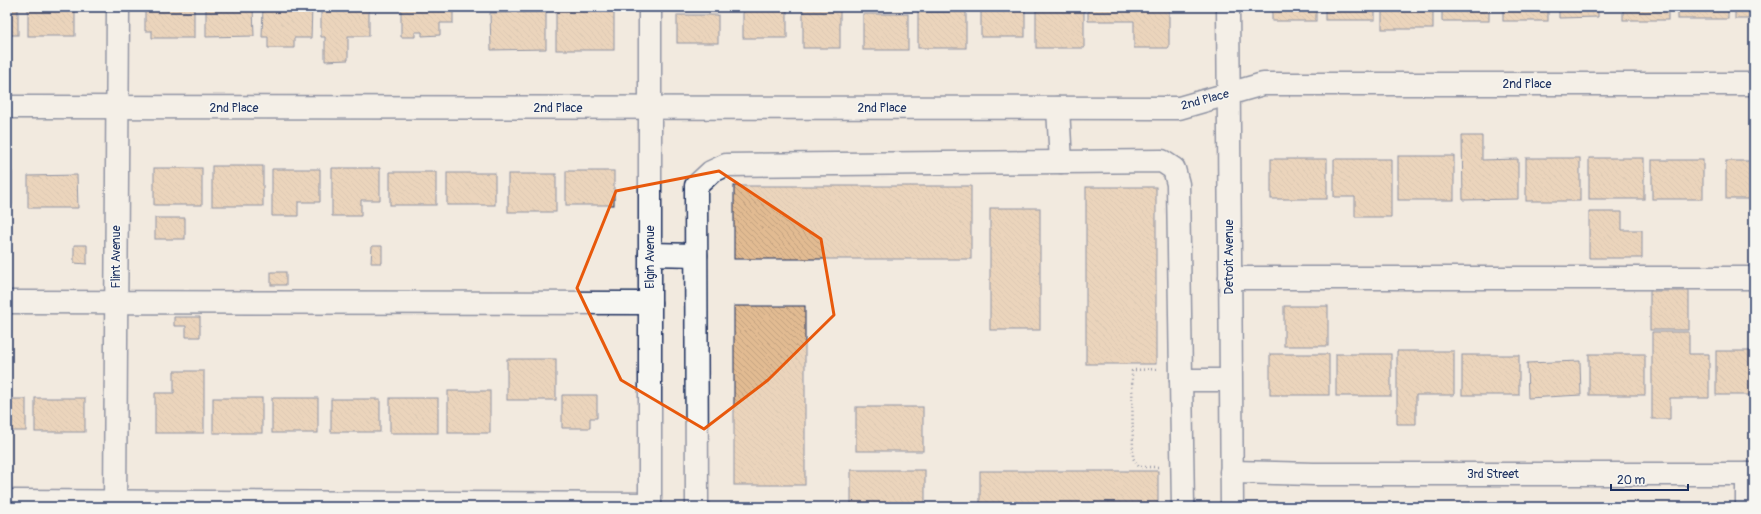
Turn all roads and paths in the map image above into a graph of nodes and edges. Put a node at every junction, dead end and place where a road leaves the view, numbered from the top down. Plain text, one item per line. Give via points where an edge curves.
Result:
1 (118, 7) edge
2 (650, 7) edge
3 (1228, 7) edge
4 (1754, 84) edge
5 (1228, 94) junction
6 (7, 107) edge
7 (117, 108) junction
8 (650, 108) junction
9 (1058, 108) junction
10 (1061, 162) junction
11 (650, 254) junction
12 (696, 255) junction
13 (1230, 278) junction
14 (1754, 278) edge
15 (116, 301) junction
16 (7, 302) edge
17 (650, 303) junction
18 (1181, 374) junction
19 (1230, 380) junction
20 (1182, 464) junction
21 (1231, 472) junction
22 (1750, 474) edge
23 (7, 501) edge
24 (115, 504) edge
25 (509, 505) edge
26 (650, 506) edge
27 (697, 507) edge
28 (1183, 507) edge
29 (1232, 507) edge
30 (1748, 507) edge

1 - 7 street, Flint Avenue
2 - 8 street, Elgin Avenue
3 - 5 street, Detroit Avenue
4 - 5 street, 2nd Place via 1263,84
5 - 9 street, 2nd Place via 1179,108
5 - 13 street, Detroit Avenue
6 - 7 street, 2nd Place
7 - 8 street, 2nd Place
7 - 15 street, Flint Avenue
8 - 9 street, 2nd Place
8 - 11 street, Elgin Avenue
9 - 10 street
10 - 12 street via 726,165 711,172 696,186
10 - 18 street via 1162,161 1174,169 1178,184
11 - 12 street
11 - 17 street, Elgin Avenue
12 - 27 street
13 - 14 street
13 - 19 street, Detroit Avenue
15 - 16 street
15 - 17 street
15 - 24 street, Flint Avenue
17 - 26 street, Elgin Avenue
18 - 19 street
18 - 20 street
18 - 20 path via 1135,370 1132,372 1132,458 1139,467
19 - 21 street, Detroit Avenue
20 - 28 street
21 - 22 street, 3rd Street
21 - 29 street, Detroit Avenue
22 - 30 street
23 - 24 street
24 - 25 street
25 - 26 street

